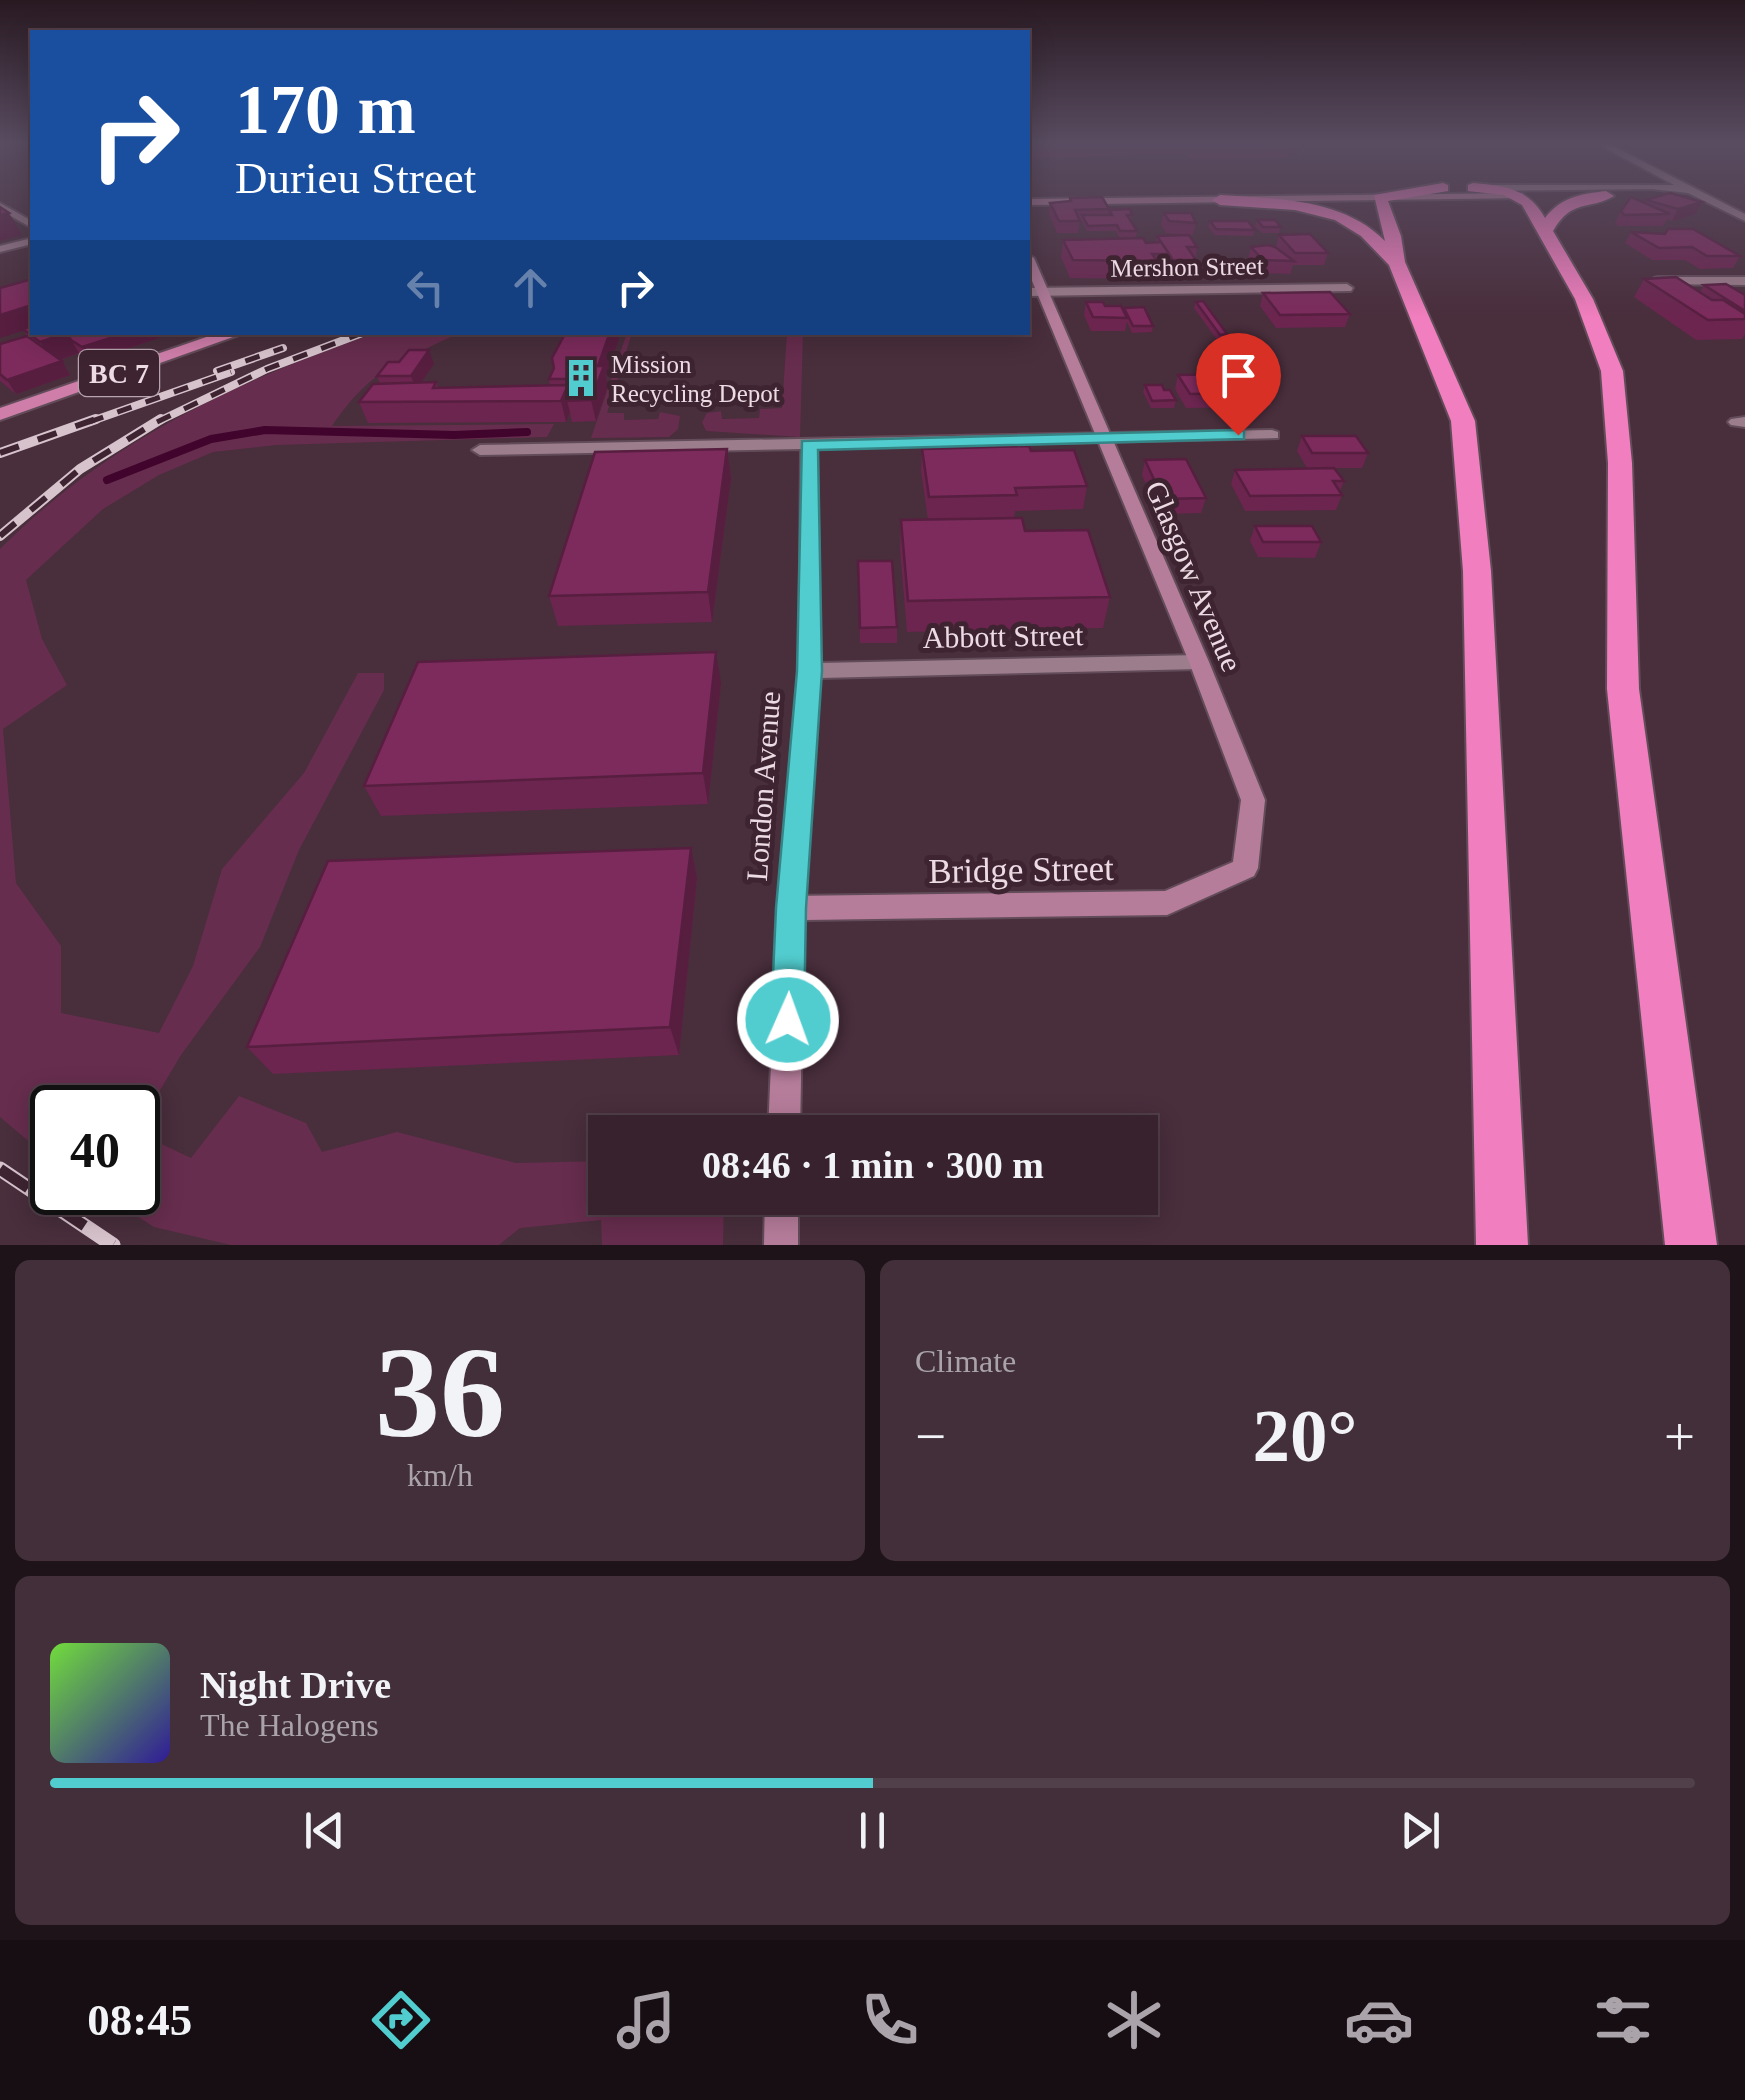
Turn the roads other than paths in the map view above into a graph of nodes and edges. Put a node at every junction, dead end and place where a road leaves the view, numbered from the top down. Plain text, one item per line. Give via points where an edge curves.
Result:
1 (1060, 201) edge
2 (1135, 201) edge
3 (1236, 201) edge
4 (1379, 201) edge
5 (1526, 201) edge
6 (1577, 201) edge
7 (1714, 201) edge
8 (1066, 202) junction
9 (0, 206) edge
10 (1030, 211) edge
11 (1745, 218) edge
12 (30, 224) edge
13 (1546, 230) junction
14 (30, 242) edge
15 (0, 249) edge
16 (1397, 263) junction
17 (1745, 281) edge
18 (1658, 282) edge
19 (1347, 288) dead end
20 (1034, 292) edge
21 (230, 335) edge
22 (0, 414) edge
23 (1272, 434) dead end
24 (1102, 438) junction
25 (809, 445) junction
26 (480, 450) dead end
27 (1199, 662) junction
28 (810, 671) junction
29 (1245, 868) joint
30 (791, 908) junction
31 (785, 1115) edge
32 (781, 1215) edge
33 (780, 1245) edge
34 (1502, 1245) edge
35 (1691, 1245) edge

1 - 8 street
2 - 8 street
3 - 16 highway via 1294,205 1341,218 1368,232
4 - 16 highway
5 - 13 highway
6 - 13 highway via 1556,210
7 - 11 street
8 - 10 street
9 - 12 street
13 - 35 highway via 1612,371 1620,463 1622,690
14 - 15 street
16 - 34 highway via 1463,422 1477,571
17 - 18 street
19 - 20 street, Mershon Street
20 - 24 street, Glasgow Avenue
21 - 22 main road, BC 7
23 - 24 street
24 - 25 street
24 - 27 street, Glasgow Avenue
25 - 26 street
25 - 28 street, London Avenue
27 - 28 street, Abbott Street
27 - 29 street, Glasgow Avenue via 1253,800
28 - 30 street, London Avenue
29 - 30 street, Bridge Street via 1166,902
30 - 31 street, London Avenue
32 - 33 street

